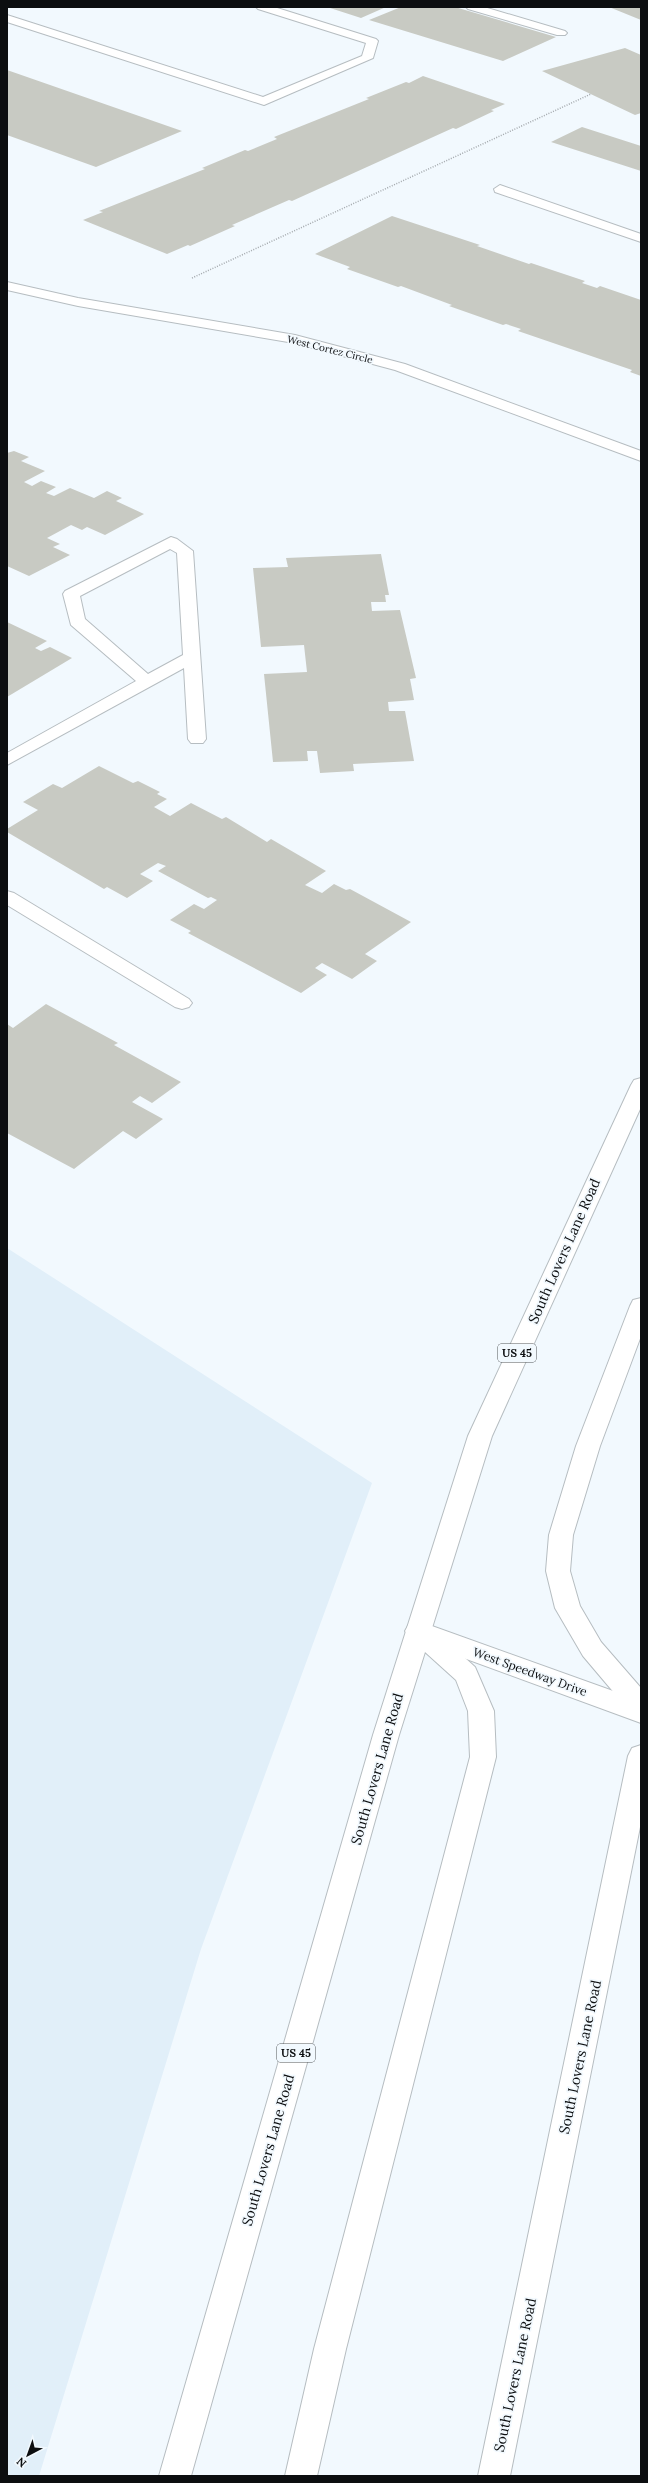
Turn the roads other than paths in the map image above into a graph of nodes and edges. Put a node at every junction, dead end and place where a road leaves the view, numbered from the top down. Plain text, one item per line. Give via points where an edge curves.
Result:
1 (262, 7) edge
2 (472, 7) edge
3 (20, 10) dead end
4 (7, 15) edge
5 (7, 18) edge
6 (561, 33) dead end
7 (500, 188) dead end
8 (641, 238) edge
9 (7, 286) edge
10 (641, 456) edge
11 (192, 657) junction
12 (146, 681) junction
13 (197, 739) dead end
14 (7, 760) edge
15 (7, 897) edge
16 (182, 1003) dead end
17 (641, 1085) edge
18 (641, 1306) edge
19 (418, 1631) junction
20 (641, 1706) edge
21 (641, 1712) edge
22 (641, 1756) edge
23 (175, 2476) edge
24 (301, 2476) edge
25 (494, 2476) edge

1 - 5 main road via 372,41 367,58 264,101
2 - 6 main road
3 - 4 main road
7 - 8 main road
9 - 10 main road, West Cortez Circle via 78,302 295,339 400,367
11 - 12 main road
11 - 12 main road via 185,551 171,542 71,594 77,621
11 - 13 main road
12 - 14 main road
15 - 16 main road
17 - 19 main road, South Lovers Lane Road / US 45 via 480,1436
18 - 20 main road via 588,1446 561,1535 558,1571 568,1608 592,1649
19 - 21 main road, West Speedway Drive
19 - 23 main road, South Lovers Lane Road / US 45
19 - 24 main road via 466,1674 481,1711 483,1757 330,2349
22 - 25 main road, South Lovers Lane Road

